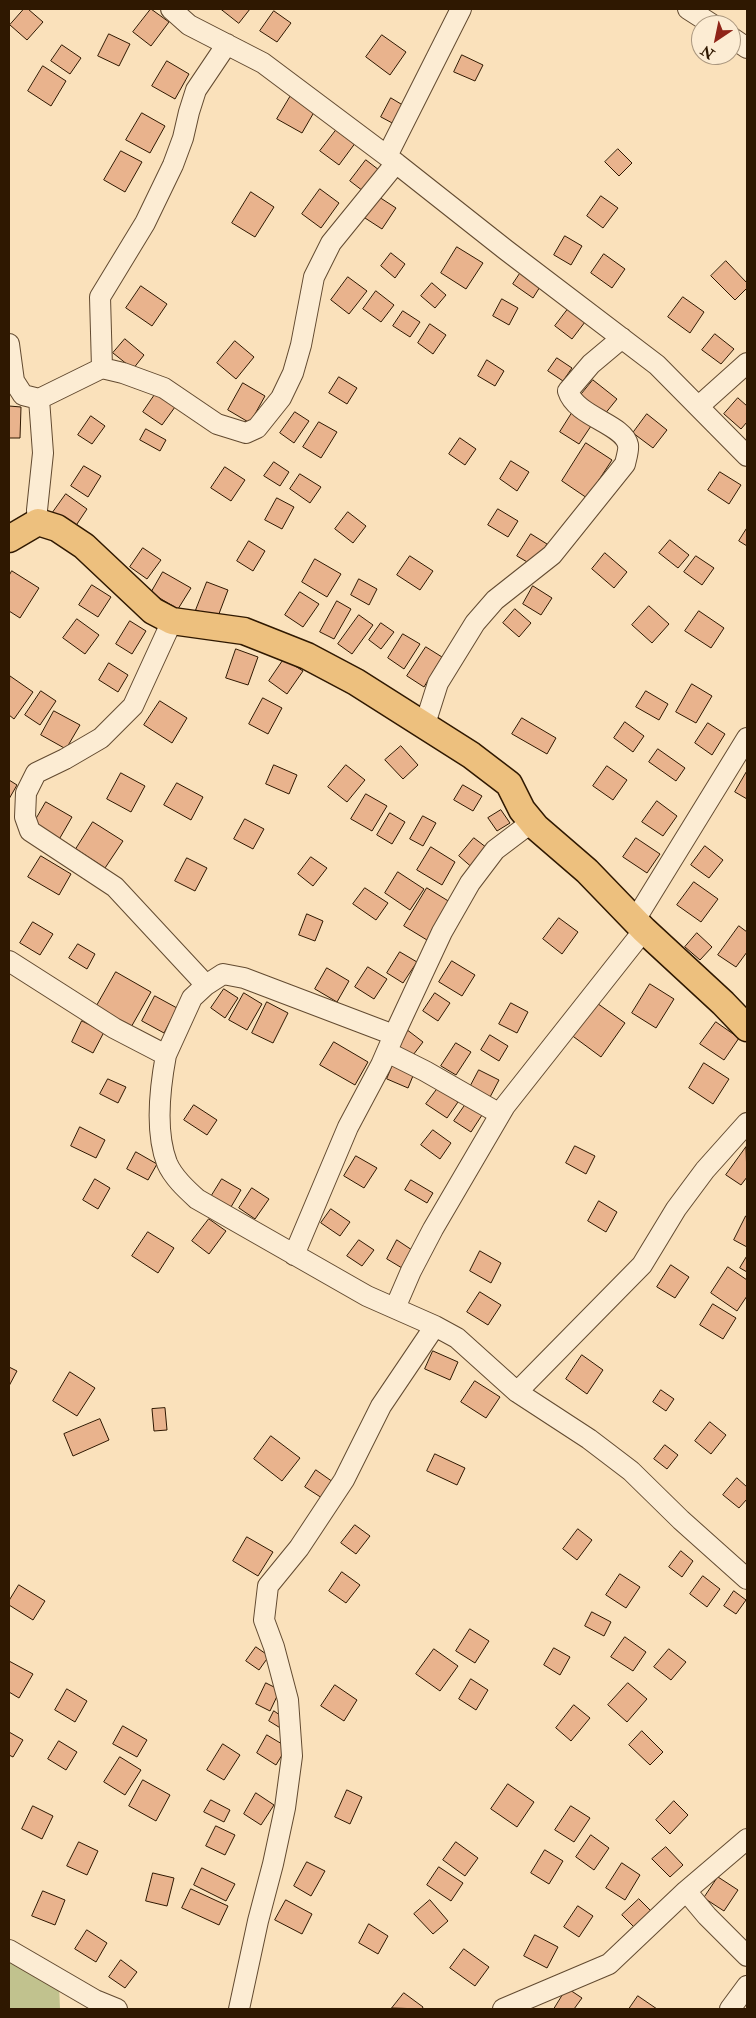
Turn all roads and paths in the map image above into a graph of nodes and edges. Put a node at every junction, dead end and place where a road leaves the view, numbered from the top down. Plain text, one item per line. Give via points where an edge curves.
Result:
1 (171, 9) edge
2 (461, 9) edge
3 (227, 44) junction
4 (392, 159) junction
5 (622, 338) junction
6 (9, 344) edge
7 (747, 363) edge
8 (102, 368) junction
9 (39, 399) junction
10 (699, 406) junction
11 (747, 456) edge
12 (38, 522) junction
13 (9, 539) edge
14 (172, 621) junction
15 (425, 724) junction
16 (747, 738) edge
17 (532, 822) junction
18 (640, 925) junction
19 (9, 961) edge
20 (206, 985) junction
21 (747, 1028) edge
22 (391, 1044) junction
23 (166, 1055) junction
24 (500, 1114) junction
25 (747, 1122) edge
26 (294, 1255) junction
27 (395, 1308) junction
28 (435, 1326) junction
29 (517, 1392) junction
30 (747, 1579) edge
31 (747, 1839) edge
32 (686, 1891) junction
33 (9, 1950) edge
34 (747, 1956) edge
35 (747, 1986) edge
36 (117, 2009) edge
37 (239, 2009) edge
38 (503, 2009) edge
39 (730, 2009) edge

1 - 3 street via 189,25
2 - 4 street
3 - 4 street via 263,62
3 - 8 street via 196,90 173,165 144,223 100,296
4 - 5 street
4 - 8 street via 331,243 314,277 293,373 281,398 257,428 246,433 217,424 164,388
5 - 10 street via 657,365
5 - 15 street via 591,364 568,391 571,400 624,436 629,446 625,464 552,555 495,600 475,623 438,683
6 - 9 street via 14,381 24,395
7 - 10 street
8 - 9 street
9 - 12 street via 43,453
10 - 11 street
12 - 13 main road
12 - 14 main road via 57,528 84,546 153,611
14 - 15 main road via 244,631 308,656
14 - 20 street via 133,706 101,738 36,773 26,793 25,817 30,831 115,887
15 - 17 main road via 509,784
16 - 18 street
17 - 18 main road
17 - 22 street via 495,850 470,883 442,932
18 - 21 main road
18 - 24 street
19 - 23 street via 114,1028
20 - 22 street via 223,974 244,978
20 - 23 street via 192,998
22 - 24 street via 425,1071
22 - 26 street via 348,1127
23 - 26 street via 160,1130 168,1164 181,1184 197,1199
24 - 27 street via 433,1229
25 - 29 street via 676,1209 642,1266
26 - 27 street
27 - 28 street
28 - 29 street via 457,1338
28 - 37 street via 381,1406 344,1480 299,1548 268,1586 264,1620 288,1700 292,1756 285,1808
29 - 30 street via 631,1471
31 - 32 street
32 - 34 street
32 - 38 street via 609,1964
33 - 36 street via 95,2000
35 - 39 street

